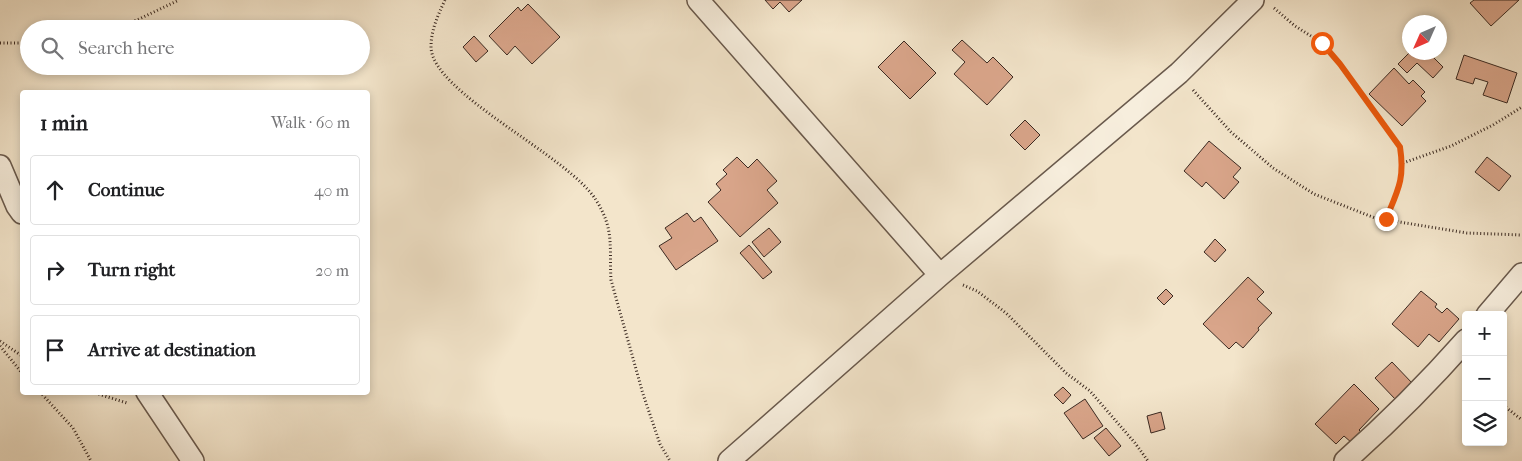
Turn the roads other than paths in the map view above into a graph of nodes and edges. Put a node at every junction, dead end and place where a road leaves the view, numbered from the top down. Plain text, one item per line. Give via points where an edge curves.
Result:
1 (698, 0) edge
2 (1262, 3) edge
3 (0, 166) edge
4 (0, 188) edge
5 (20, 210) edge
6 (1522, 274) edge
7 (940, 275) junction
8 (1490, 311) edge
9 (1462, 344) edge
10 (149, 395) edge
11 (193, 461) edge
12 (729, 461) edge
13 (1345, 461) edge

1 - 7 street
2 - 7 street
3 - 5 street
4 - 5 street
6 - 8 street
7 - 12 street
9 - 13 street via 1407,403
10 - 11 street

